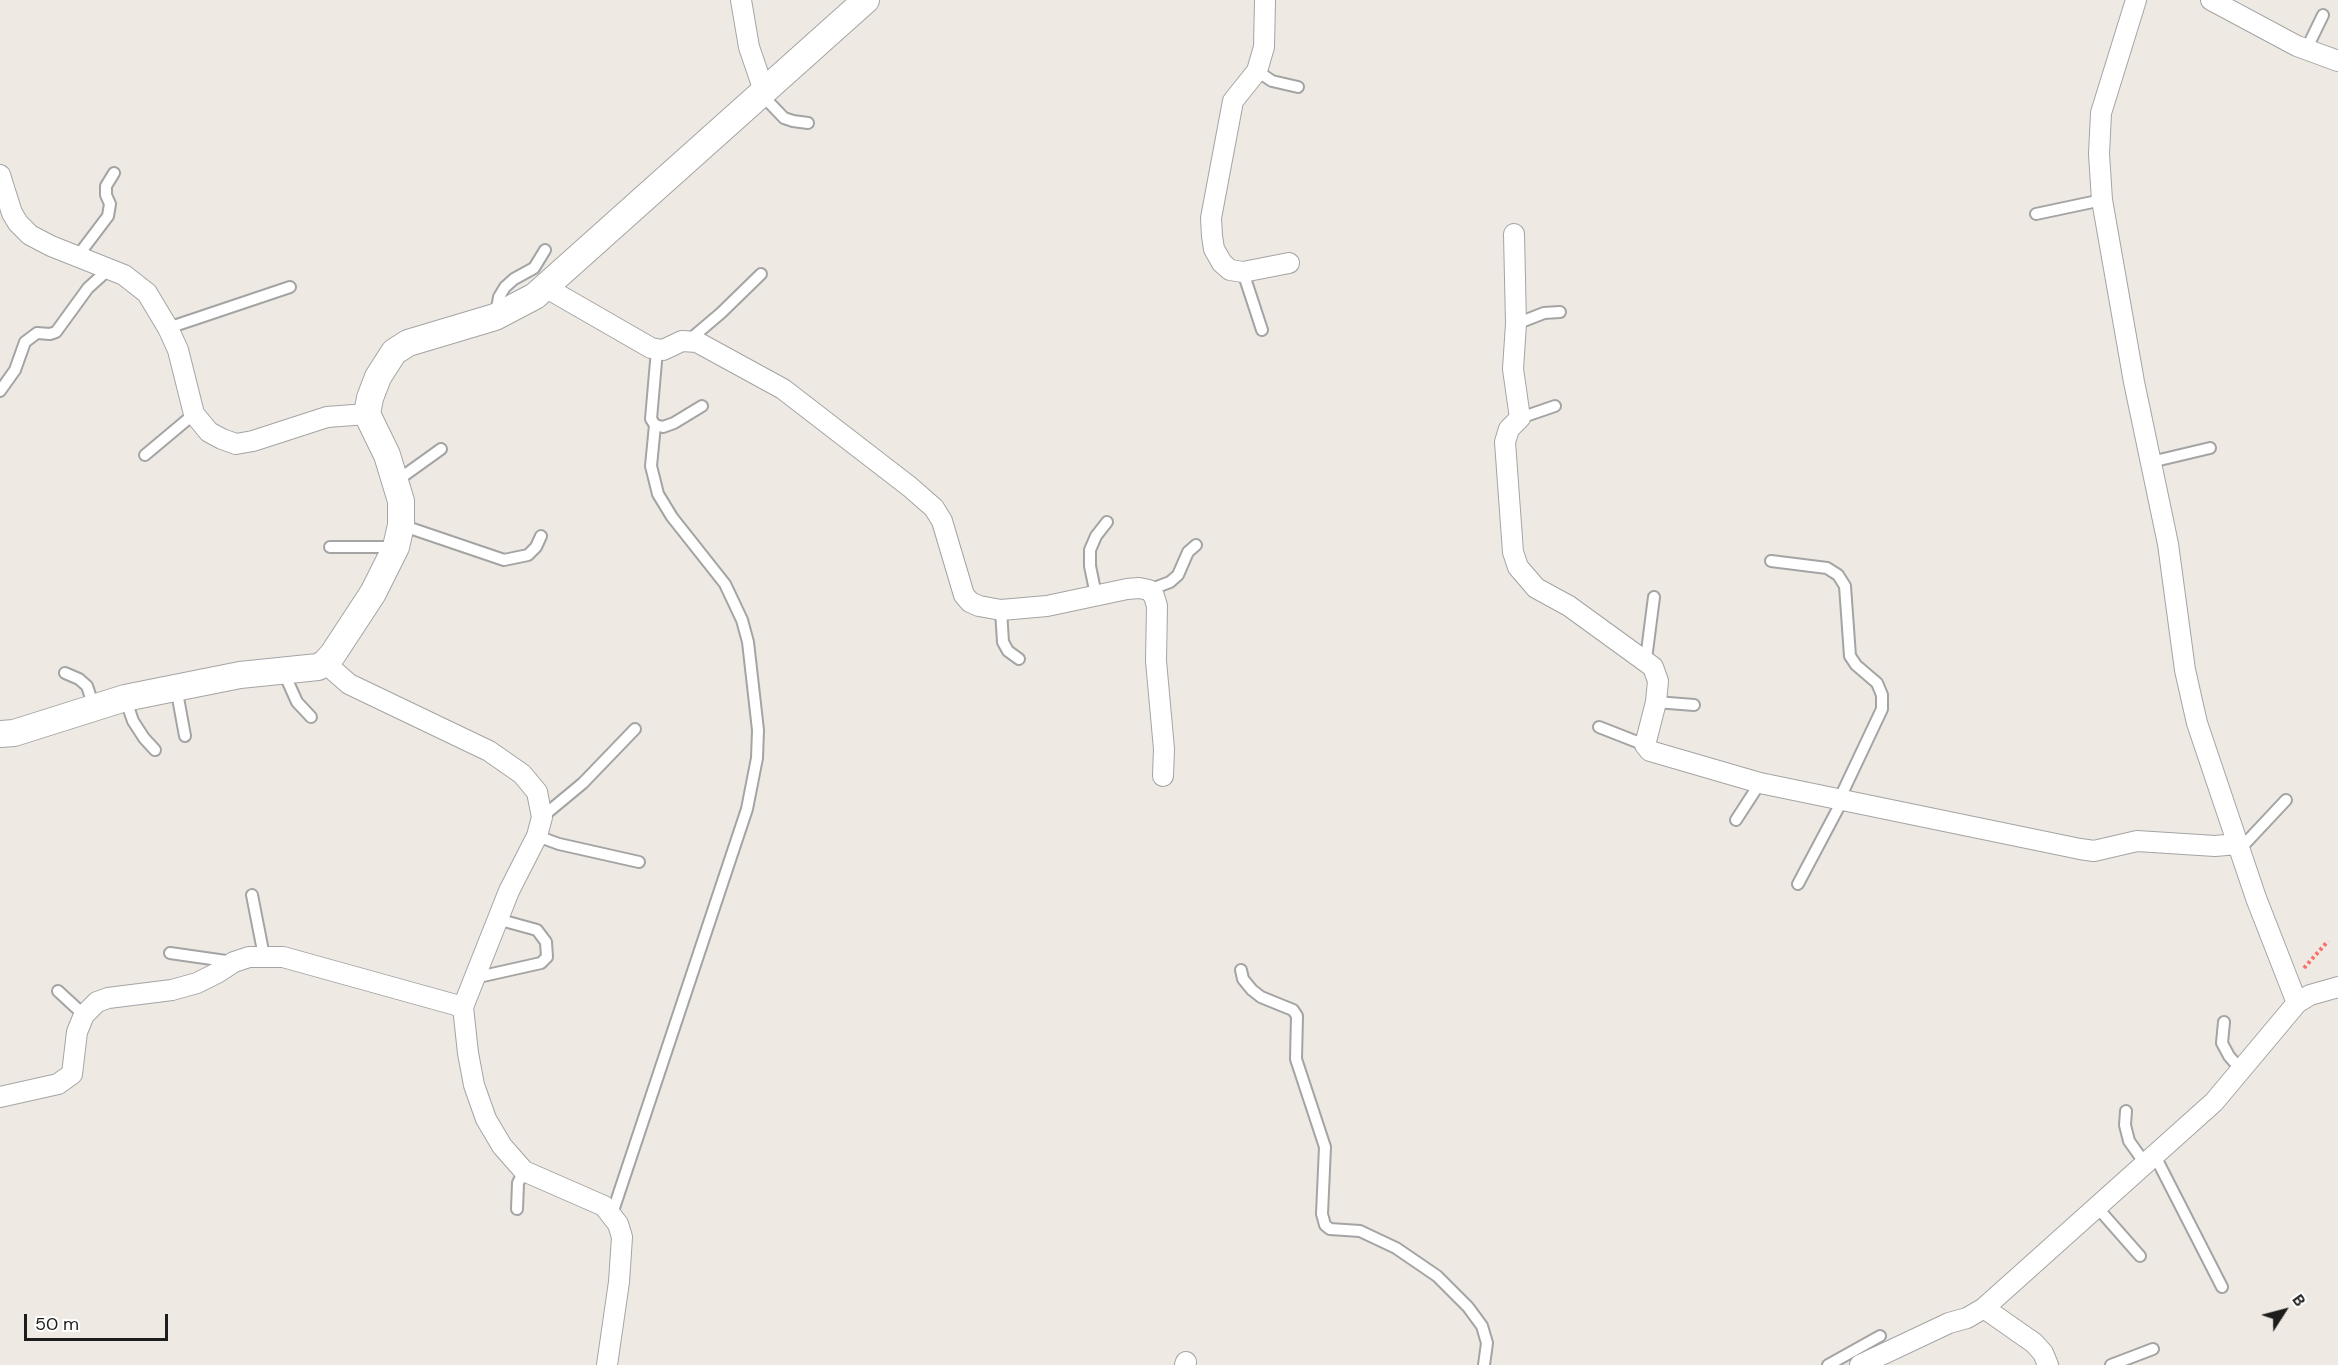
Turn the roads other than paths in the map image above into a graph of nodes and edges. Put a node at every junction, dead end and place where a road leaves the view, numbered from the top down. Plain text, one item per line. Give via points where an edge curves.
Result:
1 (741, 0) edge
2 (866, 0) edge
3 (1265, 0) edge
4 (2136, 0) edge
5 (2211, 0) edge
6 (2322, 15) dead end
7 (2306, 50) junction
8 (2338, 61) edge
9 (1257, 71) junction
10 (1298, 87) dead end
11 (763, 92) junction
12 (808, 123) dead end
13 (114, 173) dead end
14 (0, 175) edge
15 (2102, 200) junction
16 (2036, 214) dead end
17 (1514, 234) dead end
18 (545, 250) dead end
19 (77, 257) junction
20 (1289, 262) dead end
21 (110, 268) junction
22 (1243, 272) junction
23 (761, 274) dead end
24 (290, 287) dead end
25 (545, 287) junction
26 (1560, 312) dead end
27 (495, 317) junction
28 (1516, 324) junction
29 (168, 328) junction
30 (1262, 330) dead end
31 (688, 341) junction
32 (657, 350) junction
33 (0, 391) edge
34 (702, 406) dead end
35 (1555, 406) dead end
36 (194, 414) junction
37 (367, 414) junction
38 (1520, 418) junction
39 (655, 425) junction
40 (2210, 448) dead end
41 (441, 450) dead end
42 (145, 455) dead end
43 (2151, 462) junction
44 (395, 482) junction
45 (1107, 522) dead end
46 (398, 536) junction
47 (541, 536) dead end
48 (1196, 545) dead end
49 (330, 547) dead end
50 (1771, 561) dead end
51 (1149, 590) junction
52 (1096, 595) junction
53 (1654, 597) dead end
54 (1001, 610) junction
55 (1019, 659) dead end
56 (1646, 659) junction
57 (325, 663) junction
58 (283, 671) junction
59 (65, 673) dead end
60 (176, 687) junction
61 (125, 698) junction
62 (1656, 702) junction
63 (1694, 705) dead end
64 (95, 707) junction
65 (311, 717) dead end
66 (1599, 727) dead end
67 (635, 729) dead end
68 (0, 734) edge
69 (185, 736) dead end
70 (1645, 746) junction
71 (155, 750) dead end
72 (1163, 776) dead end
73 (1760, 783) junction
74 (2286, 800) dead end
75 (1840, 801) junction
76 (1736, 820) dead end
77 (540, 827) junction
78 (2239, 846) junction
79 (639, 862) dead end
80 (1798, 884) dead end
81 (252, 895) dead end
82 (497, 919) junction
83 (170, 953) dead end
84 (264, 956) junction
85 (234, 962) junction
86 (1241, 970) dead end
87 (474, 978) junction
88 (2338, 987) edge
89 (58, 991) dead end
90 (2297, 1003) junction
91 (463, 1007) junction
92 (84, 1015) junction
93 (2224, 1022) dead end
94 (2241, 1070) junction
95 (0, 1096) edge
96 (2126, 1111) dead end
97 (2149, 1158) junction
98 (524, 1170) junction
99 (2096, 1206) junction
100 (517, 1209) dead end
101 (612, 1214) junction
102 (2140, 1256) dead end
103 (2222, 1287) dead end
104 (1984, 1308) junction
105 (1880, 1336) dead end
106 (2153, 1349) dead end
107 (607, 1365) edge
108 (1484, 1365) edge
109 (1828, 1365) edge
110 (1860, 1365) edge
111 (2048, 1365) edge
112 (2111, 1365) edge

1 - 11 street via 749,47
2 - 11 street
3 - 9 street via 1264,47
4 - 15 street via 2102,113
5 - 7 street
6 - 7 lane
7 - 8 street
9 - 10 lane via 1272,81
9 - 22 street via 1233,101 1211,218 1214,249 1222,263 1230,270
11 - 12 lane via 784,118
11 - 25 street
13 - 19 lane via 106,186 108,216
14 - 19 street via 18,223 30,235
15 - 16 lane
15 - 43 street
17 - 28 street
18 - 27 lane via 534,268 505,287
19 - 21 street
20 - 22 street
21 - 29 street via 147,293
21 - 33 lane via 87,288 57,332 37,333 25,342 15,370
22 - 30 lane
23 - 31 lane
24 - 29 lane
25 - 27 street
25 - 32 street
26 - 28 lane via 1544,313
27 - 37 street via 399,347 378,377
28 - 38 street via 1513,369
29 - 36 street via 178,350
31 - 32 street
31 - 54 street via 733,360 783,389 910,487 934,508 942,521 964,595 979,606
32 - 39 lane via 651,419
34 - 39 lane via 674,423
35 - 38 lane
36 - 37 street via 209,432 236,444 327,417
36 - 42 lane
37 - 44 street
38 - 56 street via 1509,429 1505,442 1513,552 1518,567 1536,588
39 - 101 lane via 651,466 658,494 725,584 742,620 758,730 757,758 747,809
40 - 43 lane
41 - 44 lane
43 - 78 street via 2171,563 2189,689
44 - 46 street via 401,501
45 - 52 lane via 1090,550
46 - 47 lane via 504,560 528,555
46 - 49 lane
46 - 57 street via 373,593
48 - 51 lane via 1188,552 1178,575
50 - 75 lane via 1827,568 1838,575 1845,586 1850,656 1877,683 1882,695 1882,709
51 - 52 street
51 - 72 street via 1157,606
52 - 54 street via 1047,606
53 - 56 lane
54 - 55 lane via 1003,642
56 - 62 street via 1657,673
57 - 58 street
57 - 77 street via 349,684 489,752 522,774 537,792
58 - 60 street
58 - 65 lane via 297,702
59 - 64 lane via 87,686
60 - 61 street
60 - 69 lane
61 - 64 street
61 - 71 lane via 133,721
62 - 63 lane
62 - 70 street
64 - 68 street
66 - 70 lane
67 - 77 lane
70 - 73 street via 1650,751
73 - 75 street
73 - 76 lane
74 - 78 lane
75 - 78 street via 2094,851 2137,841
75 - 80 lane
77 - 79 lane via 560,844
77 - 82 street
78 - 90 street
81 - 84 lane
82 - 87 street
82 - 87 lane via 537,930 546,942 548,957 541,963
83 - 85 lane
84 - 85 street
84 - 91 street via 331,969
85 - 92 street via 197,983 108,998 90,1006
86 - 108 lane via 1243,979 1261,998 1293,1010 1297,1016 1296,1059 1325,1147 1325,1225 1330,1229 1360,1231 1396,1248 1437,1276 1482,1326 1487,1343
87 - 91 street
88 - 90 street
89 - 92 lane
90 - 94 street
91 - 98 street via 474,1085 486,1119 502,1146
92 - 95 street via 72,1074 58,1084
93 - 94 lane via 2222,1043
94 - 97 street via 2214,1102
96 - 97 lane via 2129,1141
97 - 99 street
97 - 103 lane
98 - 100 lane via 518,1183
98 - 101 street via 604,1206
99 - 102 lane
99 - 104 street
101 - 107 street via 622,1237
104 - 110 street
104 - 111 street via 2034,1343
105 - 109 lane
106 - 112 lane

